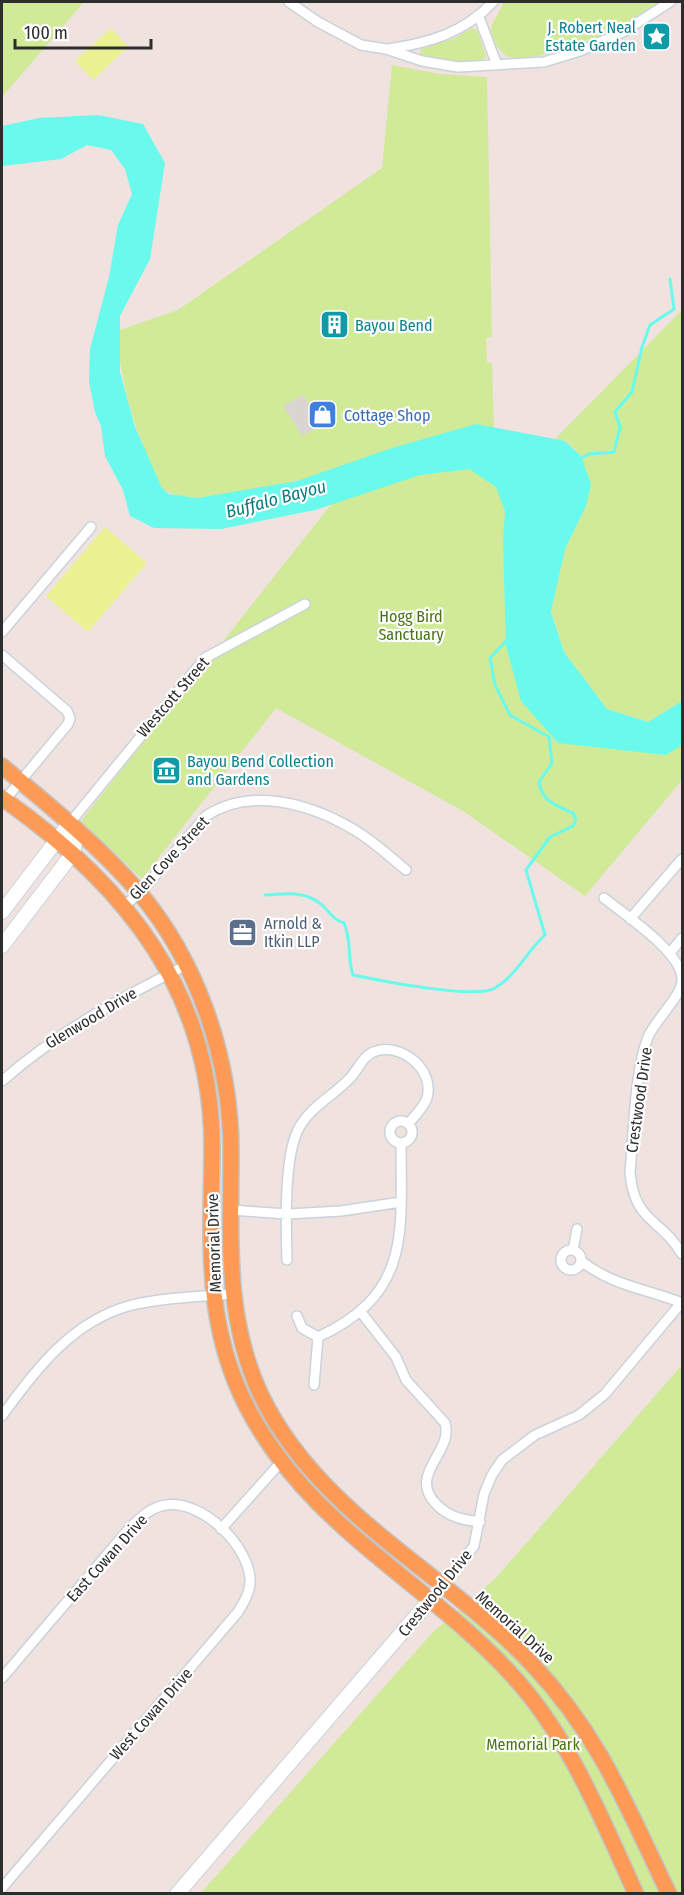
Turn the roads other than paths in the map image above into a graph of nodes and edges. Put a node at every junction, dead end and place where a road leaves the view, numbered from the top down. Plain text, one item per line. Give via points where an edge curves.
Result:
1 (289, 2) edge
2 (493, 2) edge
3 (670, 2) edge
4 (479, 17) junction
5 (386, 49) junction
6 (497, 65) junction
7 (91, 527) dead end
8 (305, 604) dead end
9 (2, 632) edge
10 (2, 655) edge
11 (2, 766) edge
12 (19, 780) junction
13 (3, 800) edge
14 (69, 824) junction
15 (59, 840) junction
16 (74, 853) junction
17 (682, 859) edge
18 (406, 870) dead end
19 (140, 893) junction
20 (604, 898) dead end
21 (125, 905) junction
22 (2, 912) edge
23 (630, 919) junction
24 (682, 938) edge
25 (2, 945) edge
26 (670, 953) junction
27 (187, 965) junction
28 (169, 974) junction
29 (197, 1044) junction
30 (2, 1081) edge
31 (226, 1094) junction
32 (408, 1124) junction
33 (401, 1143) junction
34 (401, 1202) junction
35 (211, 1210) junction
36 (230, 1210) junction
37 (288, 1214) junction
38 (577, 1229) dead end
39 (573, 1250) junction
40 (682, 1254) edge
41 (287, 1260) dead end
42 (581, 1261) junction
43 (232, 1294) junction
44 (213, 1296) junction
45 (682, 1302) edge
46 (360, 1311) junction
47 (297, 1316) dead end
48 (318, 1337) junction
49 (247, 1360) junction
50 (230, 1366) junction
51 (314, 1385) dead end
52 (2, 1416) edge
53 (281, 1462) junction
54 (325, 1487) junction
55 (480, 1522) junction
56 (221, 1529) junction
57 (442, 1586) junction
58 (430, 1600) junction
59 (2, 1678) edge
60 (2, 1888) edge
61 (665, 1892) edge
62 (177, 1893) edge
63 (636, 1893) edge

1 - 5 street via 361,45
2 - 4 street
3 - 6 street via 623,32 580,51 546,61
4 - 5 street via 421,44
4 - 6 street
5 - 6 street via 439,65
7 - 9 street
8 - 14 street, Westcott Street via 205,658
10 - 12 street via 67,711 70,718
11 - 12 main road, Memorial Drive
12 - 13 street
12 - 14 main road, Memorial Drive
13 - 15 main road, Memorial Drive
14 - 15 street, Westcott Street
14 - 16 street
14 - 19 main road, Memorial Drive
15 - 16 main road, Memorial Drive
15 - 22 street, Westcott Street
16 - 21 main road, Memorial Drive
16 - 25 street
17 - 23 street
18 - 19 street, Glen Cove Street via 352,828 327,816 273,801 240,800 206,816
19 - 21 street, Glen Cove Street
19 - 27 main road, Memorial Drive
20 - 23 street, Crestwood Drive
21 - 28 main road, Memorial Drive
23 - 26 street, Crestwood Drive
24 - 26 street
26 - 40 street, Crestwood Drive via 679,966 682,985 646,1044 630,1172 631,1190 640,1209
27 - 28 street, Glenwood Drive
27 - 31 main road, Memorial Drive via 206,1009
28 - 29 main road, Memorial Drive
28 - 30 street, Glenwood Drive via 59,1035
29 - 31 main road via 210,1057 215,1086
29 - 35 main road, Memorial Drive via 211,1117
31 - 36 main road, Memorial Drive via 231,1148
32 - 33 street via 411,1137
32 - 33 street via 398,1122 391,1129 393,1139
32 - 37 street via 427,1099 422,1069 400,1052 375,1051 321,1101 297,1130 291,1149
33 - 34 street
34 - 37 street
34 - 46 street via 399,1249 394,1265
35 - 36 main road
35 - 44 main road, Memorial Drive
36 - 37 street
36 - 43 main road, Memorial Drive
37 - 41 street
38 - 39 street
39 - 42 street
39 - 42 street via 564,1253 563,1265 572,1269
42 - 45 street via 630,1288
43 - 44 street
43 - 49 main road, Memorial Drive
44 - 50 main road, Memorial Drive
44 - 52 street via 130,1306 92,1322 48,1357
45 - 55 street, Crestwood Drive via 605,1394 579,1415 535,1435 502,1460 484,1494
46 - 48 street
46 - 55 street via 396,1357 406,1380 445,1423 445,1440 430,1467 427,1492 451,1515
47 - 48 street via 302,1328
48 - 51 street
49 - 50 main road
49 - 54 main road, Memorial Drive via 277,1424
50 - 53 main road, Memorial Drive via 246,1405
53 - 54 main road via 294,1462 312,1483
53 - 56 street
53 - 58 main road, Memorial Drive via 330,1516
54 - 57 main road, Memorial Drive
55 - 57 street, Crestwood Drive via 474,1546
56 - 59 street, East Cowan Drive via 190,1508 167,1504 143,1515
56 - 60 street, West Cowan Drive via 248,1565 247,1597 238,1612
57 - 58 street, Crestwood Drive
57 - 61 main road, Memorial Drive via 530,1661 578,1719 615,1779
58 - 62 street, Crestwood Drive
58 - 63 main road, Memorial Drive via 513,1676 557,1734

